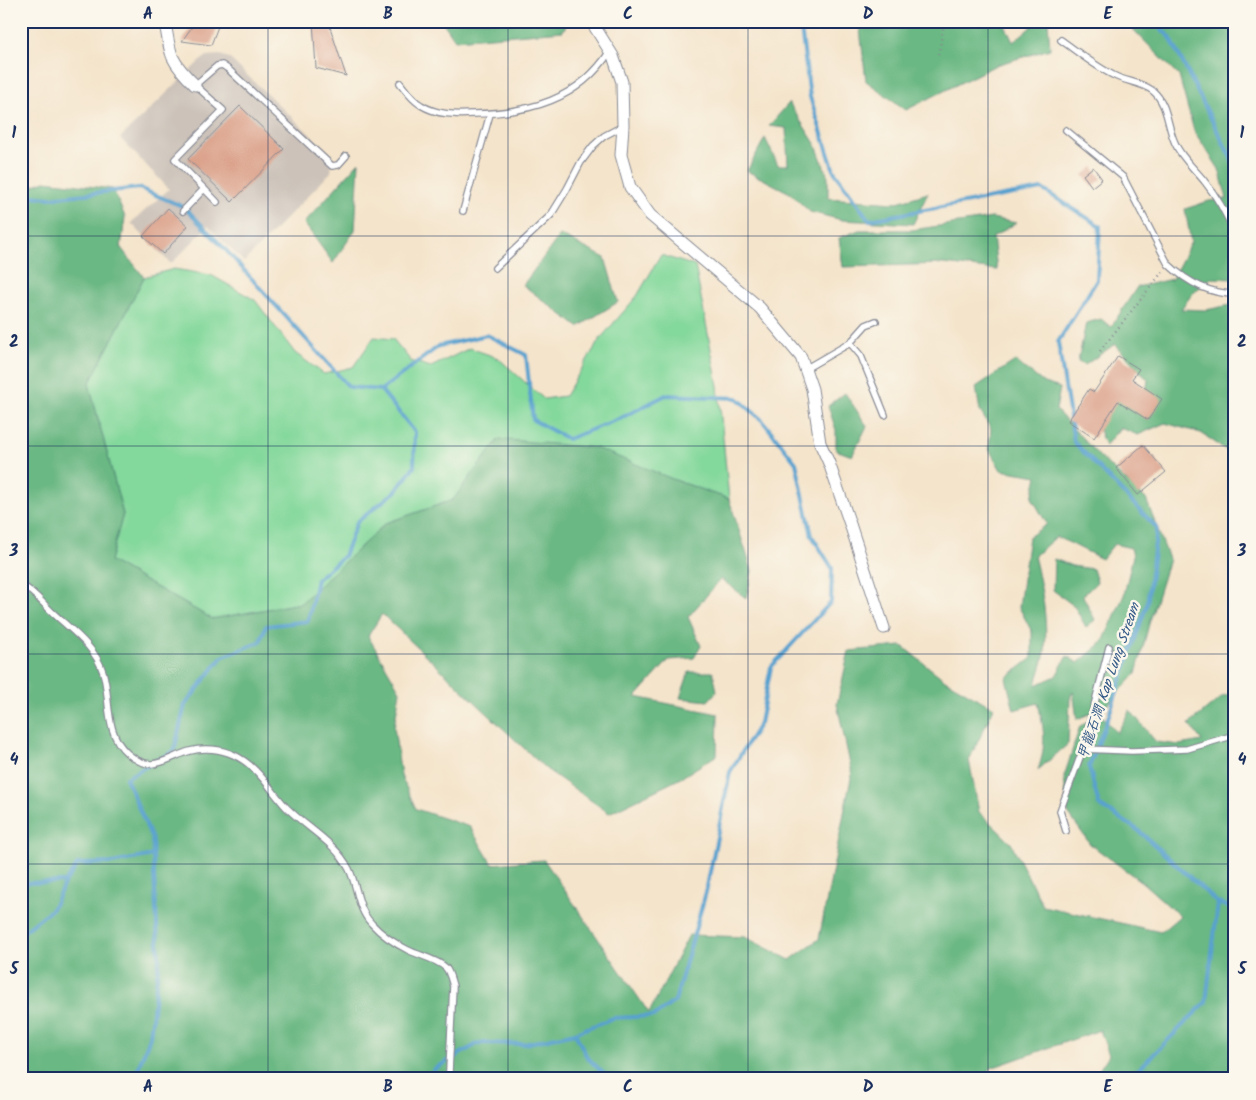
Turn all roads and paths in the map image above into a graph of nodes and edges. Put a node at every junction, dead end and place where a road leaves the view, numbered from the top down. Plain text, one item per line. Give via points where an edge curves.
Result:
1 (165, 21) edge
2 (591, 21) edge
3 (946, 21) edge
4 (1060, 40) dead end
5 (610, 51) junction
6 (938, 54) dead end
7 (400, 83) dead end
8 (195, 85) junction
9 (490, 114) junction
10 (623, 126) junction
11 (1066, 130) dead end
12 (346, 156) dead end
13 (204, 189) junction
14 (217, 202) dead end
15 (183, 211) dead end
16 (463, 211) dead end
17 (1235, 234) edge
18 (1168, 264) junction
19 (495, 268) dead end
20 (1235, 294) edge
21 (876, 321) dead end
22 (850, 343) junction
23 (1100, 350) dead end
24 (805, 369) junction
25 (885, 415) dead end
26 (21, 585) edge
27 (884, 628) dead end
28 (1109, 647) dead end
29 (1235, 735) edge
30 (1083, 749) junction
31 (1066, 831) dead end
32 (452, 1079) edge

1 - 8 street via 170,52
2 - 5 street
3 - 6 path
4 - 17 lane via 1112,74 1145,86 1158,95 1182,156 1216,197
5 - 9 lane via 591,77 572,91 540,106
5 - 10 street via 622,82
7 - 9 lane via 412,98 434,111
8 - 12 lane via 222,65 332,166 338,165
8 - 13 lane via 223,110 175,159
9 - 16 lane
10 - 19 lane via 593,146 552,215
10 - 24 street via 621,155 630,187 650,215 760,308 801,357
11 - 18 lane via 1123,177
13 - 14 lane
13 - 15 lane
18 - 20 lane via 1198,285
18 - 23 path
21 - 22 lane via 866,325
22 - 24 lane
22 - 25 lane via 861,356
24 - 27 street via 812,389 820,443
26 - 32 lane via 95,654 103,671 118,742 132,757 150,764 163,763 188,752 209,749 238,757 258,773 288,809 324,838 338,854 349,869 363,912 372,924 407,950 445,968 453,986 448,1071
28 - 30 lane
29 - 30 lane via 1187,749
30 - 31 lane via 1060,811

